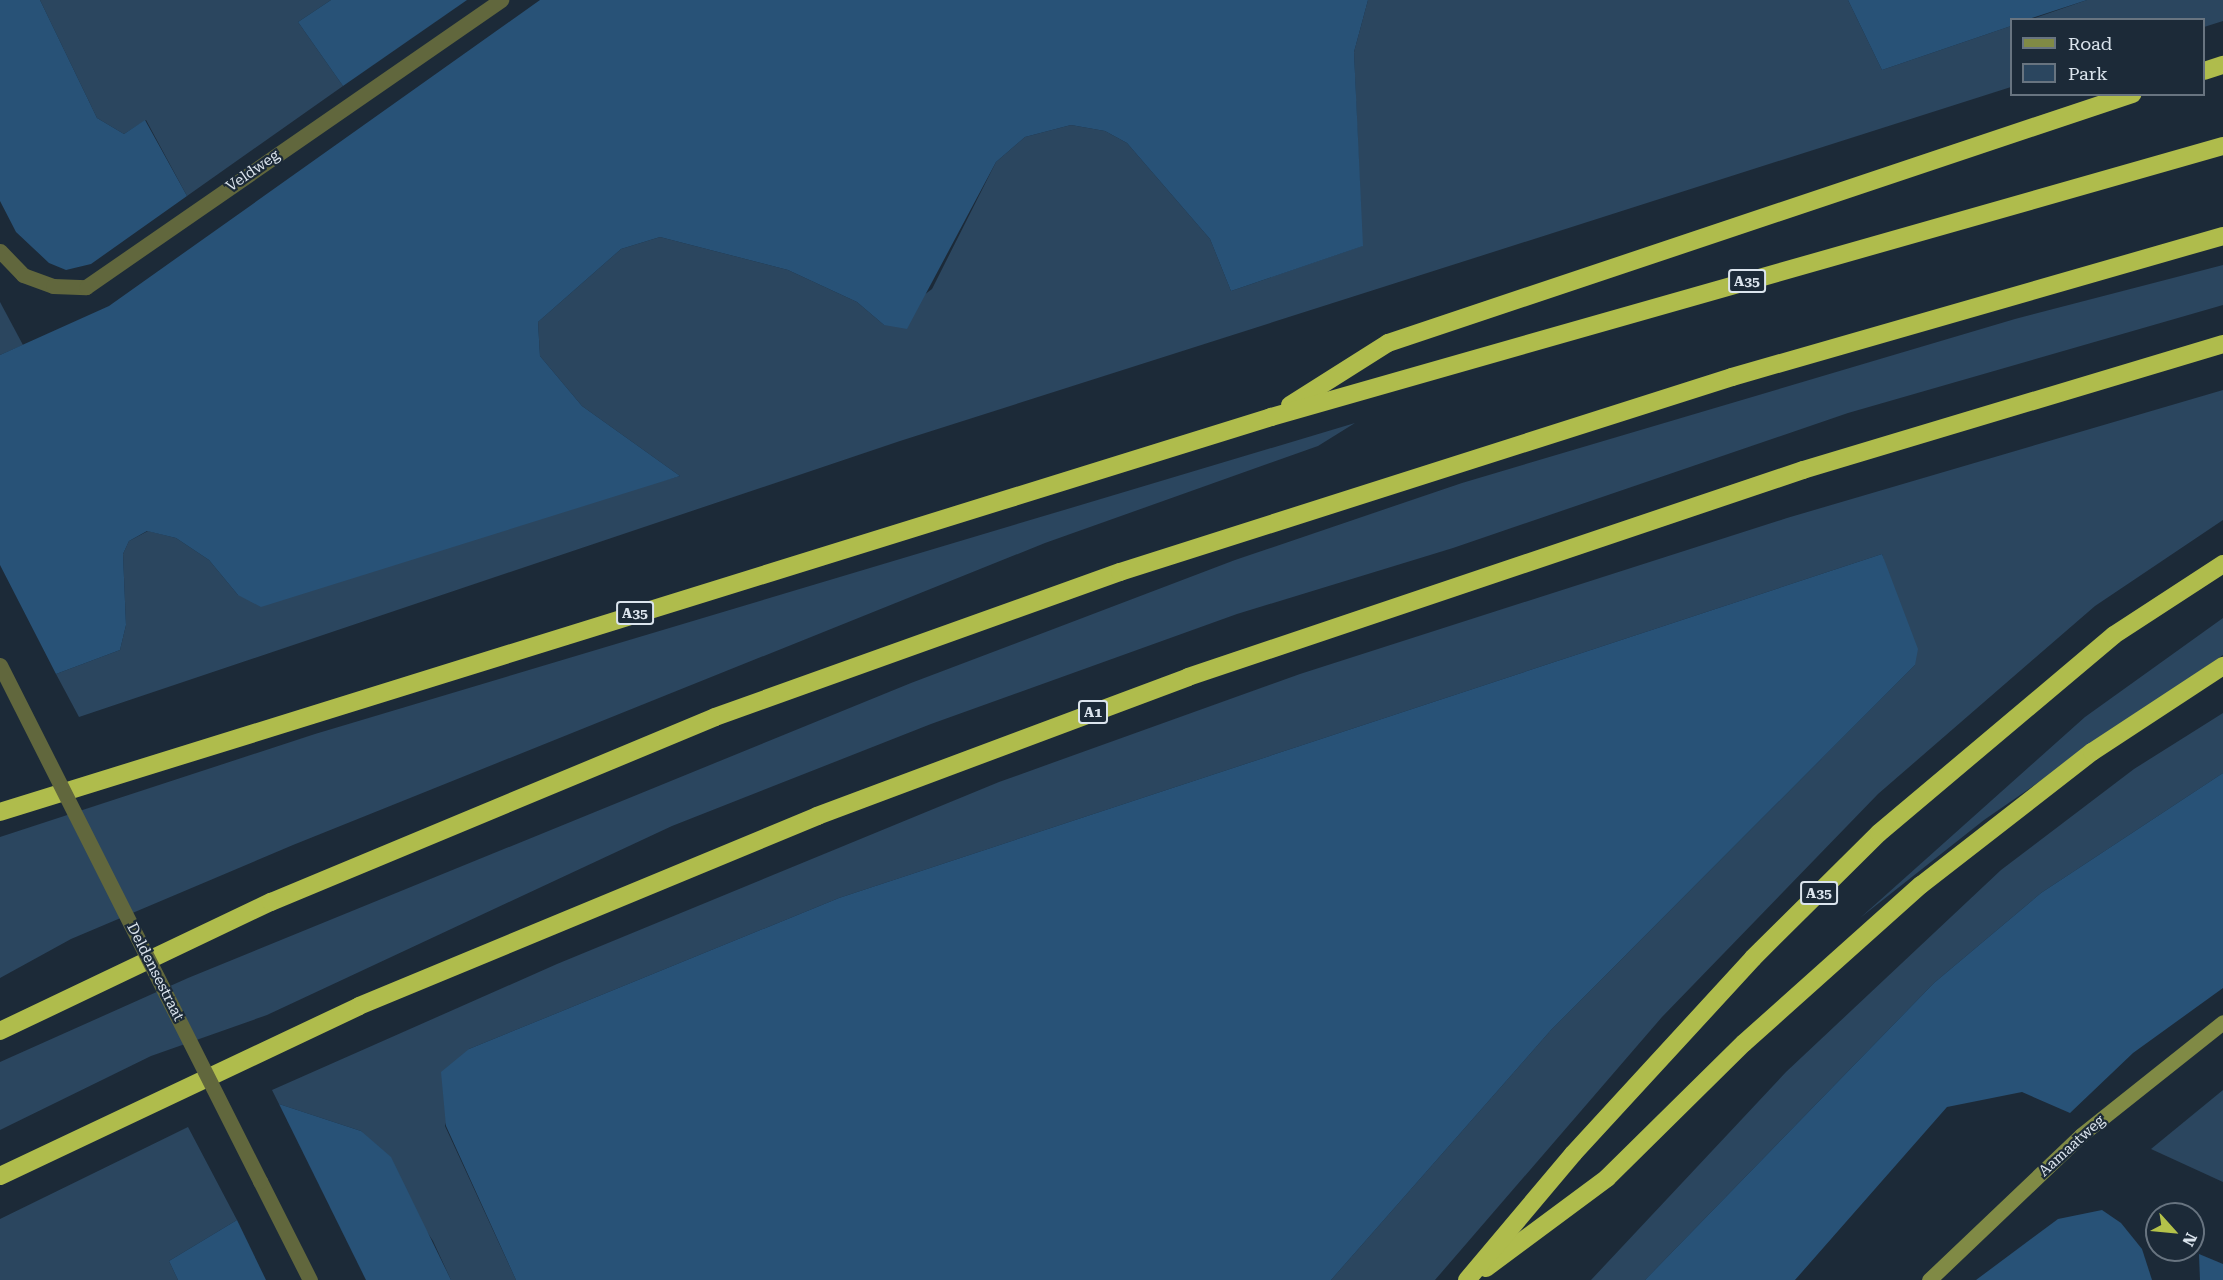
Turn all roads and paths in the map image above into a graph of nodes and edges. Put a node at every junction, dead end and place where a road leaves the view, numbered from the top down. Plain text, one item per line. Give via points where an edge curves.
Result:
1 (501, 0) edge
2 (2223, 65) edge
3 (2205, 71) edge
4 (2126, 96) edge
5 (2223, 146) edge
6 (2223, 236) edge
7 (0, 251) edge
8 (2223, 344) edge
9 (1271, 417) junction
10 (2223, 564) edge
11 (0, 665) edge
12 (2223, 666) edge
13 (0, 812) edge
14 (2223, 1022) edge
15 (0, 1031) edge
16 (0, 1176) edge
17 (310, 1280) edge
18 (1468, 1280) edge
19 (1929, 1280) edge

1 - 7 street, Veldweg via 86,287 53,286 23,275
2 - 3 highway
4 - 9 highway, A35 via 1388,343
5 - 9 highway, A35
6 - 15 highway via 1732,377 1086,584 704,721 271,902
8 - 16 highway, A1 via 1803,470 1120,702 817,816 359,1006
9 - 13 highway, A35
10 - 18 highway, A35 via 2114,635 1879,833 1753,958 1573,1154
11 - 17 street, Deldensestraat, bridge
12 - 18 highway, A35 via 2092,752 1921,885 1744,1043 1607,1178
14 - 19 main road, Aamaatweg via 2081,1135

